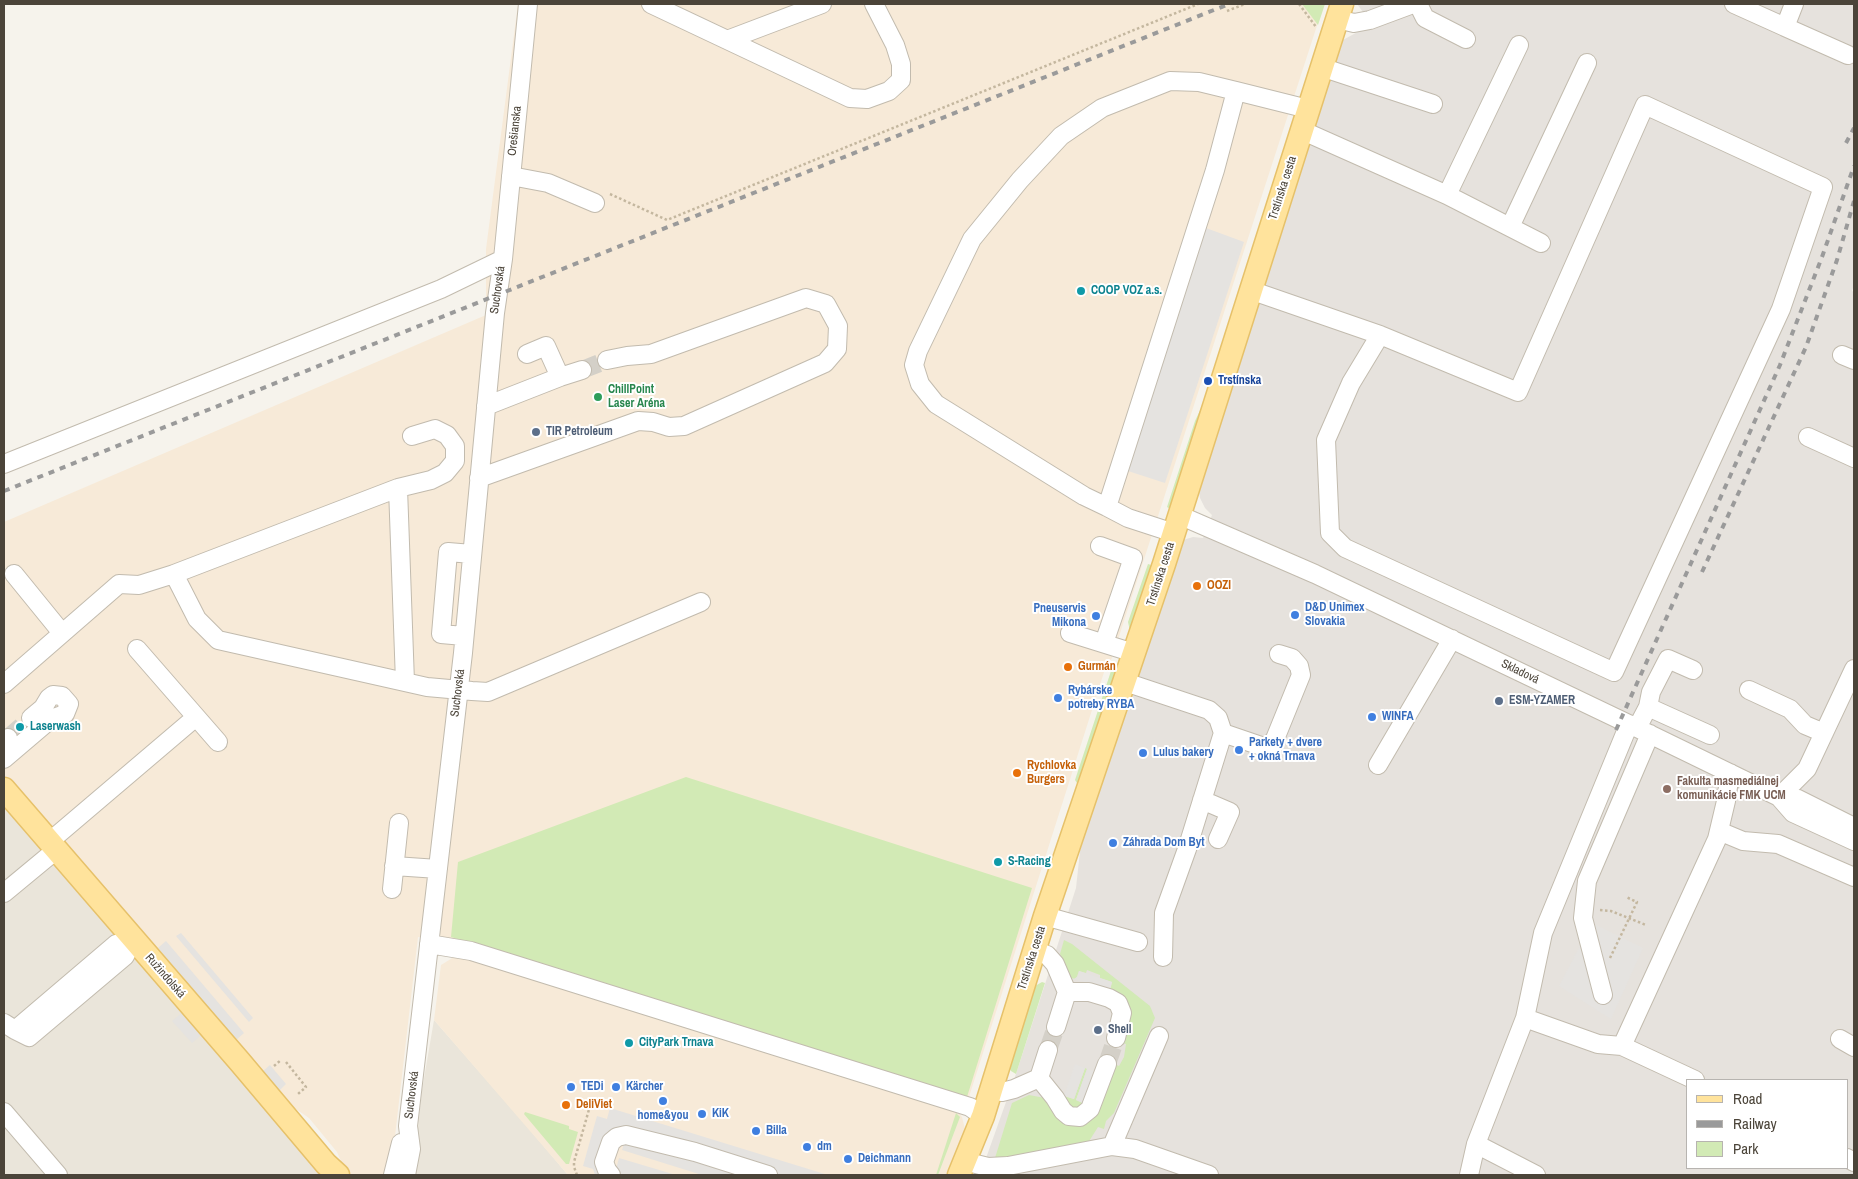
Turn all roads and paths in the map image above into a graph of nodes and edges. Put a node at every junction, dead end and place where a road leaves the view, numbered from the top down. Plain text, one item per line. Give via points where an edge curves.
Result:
1 (528, 4) edge
2 (651, 4) edge
3 (822, 4) edge
4 (874, 4) edge
5 (1198, 4) edge
6 (1245, 4) edge
7 (1299, 4) edge
8 (1414, 4) edge
9 (1418, 4) edge
10 (1734, 4) edge
11 (1794, 4) edge
12 (1227, 11) dead end
13 (1332, 18) edge
14 (1785, 26) junction
15 (727, 40) junction
16 (1466, 40) dead end
17 (1519, 45) dead end
18 (1848, 55) dead end
19 (1587, 63) dead end
20 (1322, 67) junction
21 (1236, 91) junction
22 (1433, 104) dead end
23 (1308, 109) junction
24 (1301, 130) junction
25 (511, 176) junction
26 (1447, 195) junction
27 (595, 203) joint
28 (1510, 227) junction
29 (1541, 243) dead end
30 (502, 259) junction
31 (1250, 290) junction
32 (1380, 335) junction
33 (527, 354) dead end
34 (607, 360) tunnel mouth
35 (582, 370) tunnel mouth
36 (560, 377) junction
37 (486, 406) junction
38 (412, 436) dead end
39 (1808, 437) dead end
40 (1854, 458) edge
41 (4, 464) edge
42 (479, 478) junction
43 (398, 488) junction
44 (1107, 508) junction
45 (1177, 524) junction
46 (1100, 546) dead end
47 (472, 554) junction
48 (14, 574) dead end
49 (174, 574) junction
50 (701, 602) dead end
51 (62, 633) junction
52 (1070, 633) dead end
53 (464, 636) junction
54 (1452, 639) junction
55 (1104, 643) junction
56 (136, 649) dead end
57 (1134, 653) junction
58 (1279, 654) dead end
59 (1854, 669) edge
60 (1693, 670) dead end
61 (405, 682) junction
62 (1124, 682) junction
63 (4, 684) edge
64 (458, 690) junction
65 (1750, 690) dead end
66 (1648, 707) junction
67 (196, 717) junction
68 (31, 718) tunnel mouth
69 (1639, 729) junction
70 (1223, 733) junction
71 (1824, 733) junction
72 (1710, 735) dead end
73 (218, 742) dead end
74 (4, 759) edge
75 (1378, 765) dead end
76 (1730, 773) junction
77 (4, 789) edge
78 (1779, 797) junction
79 (1202, 800) junction
80 (399, 822) dead end
81 (1854, 827) edge
82 (1719, 831) junction
83 (1218, 839) dead end
84 (1854, 841) edge
85 (53, 846) junction
86 (394, 866) junction
87 (438, 869) junction
88 (1854, 877) edge
89 (392, 889) dead end
90 (4, 893) edge
91 (1626, 897) dead end
92 (1584, 911) junction
93 (1045, 916) junction
94 (1629, 918) junction
95 (1646, 926) dead end
96 (1620, 937) dead end
97 (133, 940) junction
98 (1138, 942) dead end
99 (429, 944) junction
100 (1034, 950) junction
101 (1163, 957) dead end
102 (1067, 992) junction
103 (1603, 995) dead end
104 (1525, 1018) junction
105 (9, 1027) edge
106 (1056, 1027) tunnel mouth
107 (1159, 1036) dead end
108 (1116, 1038) tunnel mouth
109 (1622, 1046) junction
110 (1048, 1050) tunnel mouth
111 (281, 1060) dead end
112 (286, 1062) dead end
113 (1107, 1064) tunnel mouth
114 (274, 1066) dead end
115 (1039, 1078) junction
116 (1693, 1079) edge
117 (991, 1089) junction
118 (298, 1094) dead end
119 (592, 1099) dead end
120 (4, 1112) edge
121 (983, 1116) junction
122 (408, 1126) junction
123 (1476, 1144) junction
124 (1112, 1146) junction
125 (968, 1164) edge
126 (331, 1172) edge
127 (58, 1175) edge
128 (393, 1175) edge
129 (406, 1175) edge
130 (577, 1175) edge
131 (611, 1175) edge
132 (768, 1175) edge
133 (1209, 1175) edge
134 (1469, 1175) edge
135 (1536, 1175) edge

1 - 25 street, Orešianska
2 - 15 street
3 - 15 street
4 - 15 street via 895,45 901,64 901,80 889,91 867,99 850,98
5 - 27 path via 667,220 606,193
6 - 12 path
7 - 13 path
8 - 13 street via 1370,20 1354,22
9 - 16 street via 1424,18
10 - 14 street
11 - 14 street
13 - 20 main road, Trstínska cesta
14 - 18 street
17 - 26 street
19 - 28 street
20 - 22 street
20 - 23 main road, Trstínska cesta
21 - 23 street, Skladová
21 - 44 street via 1215,170
21 - 44 street, Skladová via 1199,82 1170,81 1102,108 1061,136 972,239 918,351 914,365 920,384 936,404
23 - 24 main road, Trstínska cesta
24 - 26 street
24 - 31 main road, Trstínska cesta
25 - 27 street via 548,183
25 - 30 street, Orešianska
26 - 28 street
28 - 29 street
30 - 37 street, Suchovská
30 - 41 street via 432,293
31 - 32 street
31 - 45 main road, Trstínska cesta
32 - 32 street via 1518,392 1645,105 1823,187 1781,308 1614,672 1345,548 1330,533 1326,440 1351,383
33 - 36 street via 546,346
34 - 42 street via 652,354 806,298 826,304 838,326 838,349 825,363 684,426 669,427 638,421
35 - 36 street
36 - 37 street
37 - 42 street, Suchovská
38 - 43 street via 434,429 447,435 455,446 455,461 445,473 431,480
39 - 40 street
42 - 47 street, Suchovská
43 - 49 street
43 - 61 street
44 - 45 street, Skladová via 1128,518
45 - 54 street, Skladová via 1314,574
45 - 57 main road, Trstínska cesta
46 - 55 street via 1134,558
47 - 53 street, Suchovská
47 - 53 street via 448,552 441,634
48 - 51 street
49 - 51 street via 139,585 119,584
49 - 61 street via 197,619 218,640
50 - 64 street via 488,692
51 - 63 street
52 - 55 street
53 - 64 street, Suchovská
54 - 69 street, Skladová
54 - 75 street
55 - 57 street
56 - 67 street
57 - 62 main road, Trstínska cesta
58 - 70 street via 1292,658 1301,675 1275,739 1264,747
59 - 71 street
60 - 66 street via 1668,659 1651,692
61 - 64 street
62 - 70 street via 1209,710 1218,718
62 - 93 main road, Trstínska cesta
64 - 87 street, Suchovská
65 - 71 street via 1790,709 1806,725
66 - 69 street
66 - 72 street
67 - 73 street
67 - 85 street
68 - 74 street via 53,695 62,696 69,704 65,714 50,719
69 - 76 street, Skladová
69 - 92 street via 1587,881
69 - 104 street via 1544,933
70 - 79 street
71 - 78 street via 1807,769
76 - 78 street, Skladová
76 - 82 street
77 - 85 main road, Ružindolská
78 - 81 street via 1798,799
78 - 84 street, Skladová via 1793,813
79 - 83 street via 1230,812
79 - 101 street via 1164,913
80 - 86 street
82 - 88 street via 1743,841 1778,844
82 - 109 street
85 - 90 street
85 - 97 main road, Ružindolská
86 - 87 street
86 - 89 street
87 - 99 street, Suchovská
91 - 94 path via 1637,902
92 - 94 path via 1611,911
92 - 103 street via 1583,918
93 - 98 street
93 - 100 main road, Trstínska cesta
94 - 95 path
94 - 96 path
97 - 105 street via 125,956 29,1037
97 - 126 main road, Ružindolská
99 - 121 street via 480,954 970,1107
99 - 122 street, Suchovská
100 - 102 street via 1047,955 1055,964
100 - 117 main road, Trstínska cesta
102 - 106 street
102 - 108 street via 1090,992 1118,1003 1122,1013
104 - 109 street via 1598,1044
104 - 123 street
107 - 124 street
109 - 116 street
110 - 115 street
111 - 114 path
112 - 118 path via 306,1087
113 - 115 street via 1090,1109 1080,1117 1069,1116 1063,1111
115 - 117 street via 1002,1092
117 - 121 main road, Trstínska cesta
119 - 130 path via 574,1162
120 - 127 street
121 - 125 main road, Trstínska cesta
122 - 128 street, Suchovská
122 - 129 street, Suchovská via 410,1149
123 - 134 street
123 - 135 street
124 - 125 street via 1008,1166
124 - 133 street via 1135,1149
131 - 132 street via 604,1162 610,1142 626,1135

